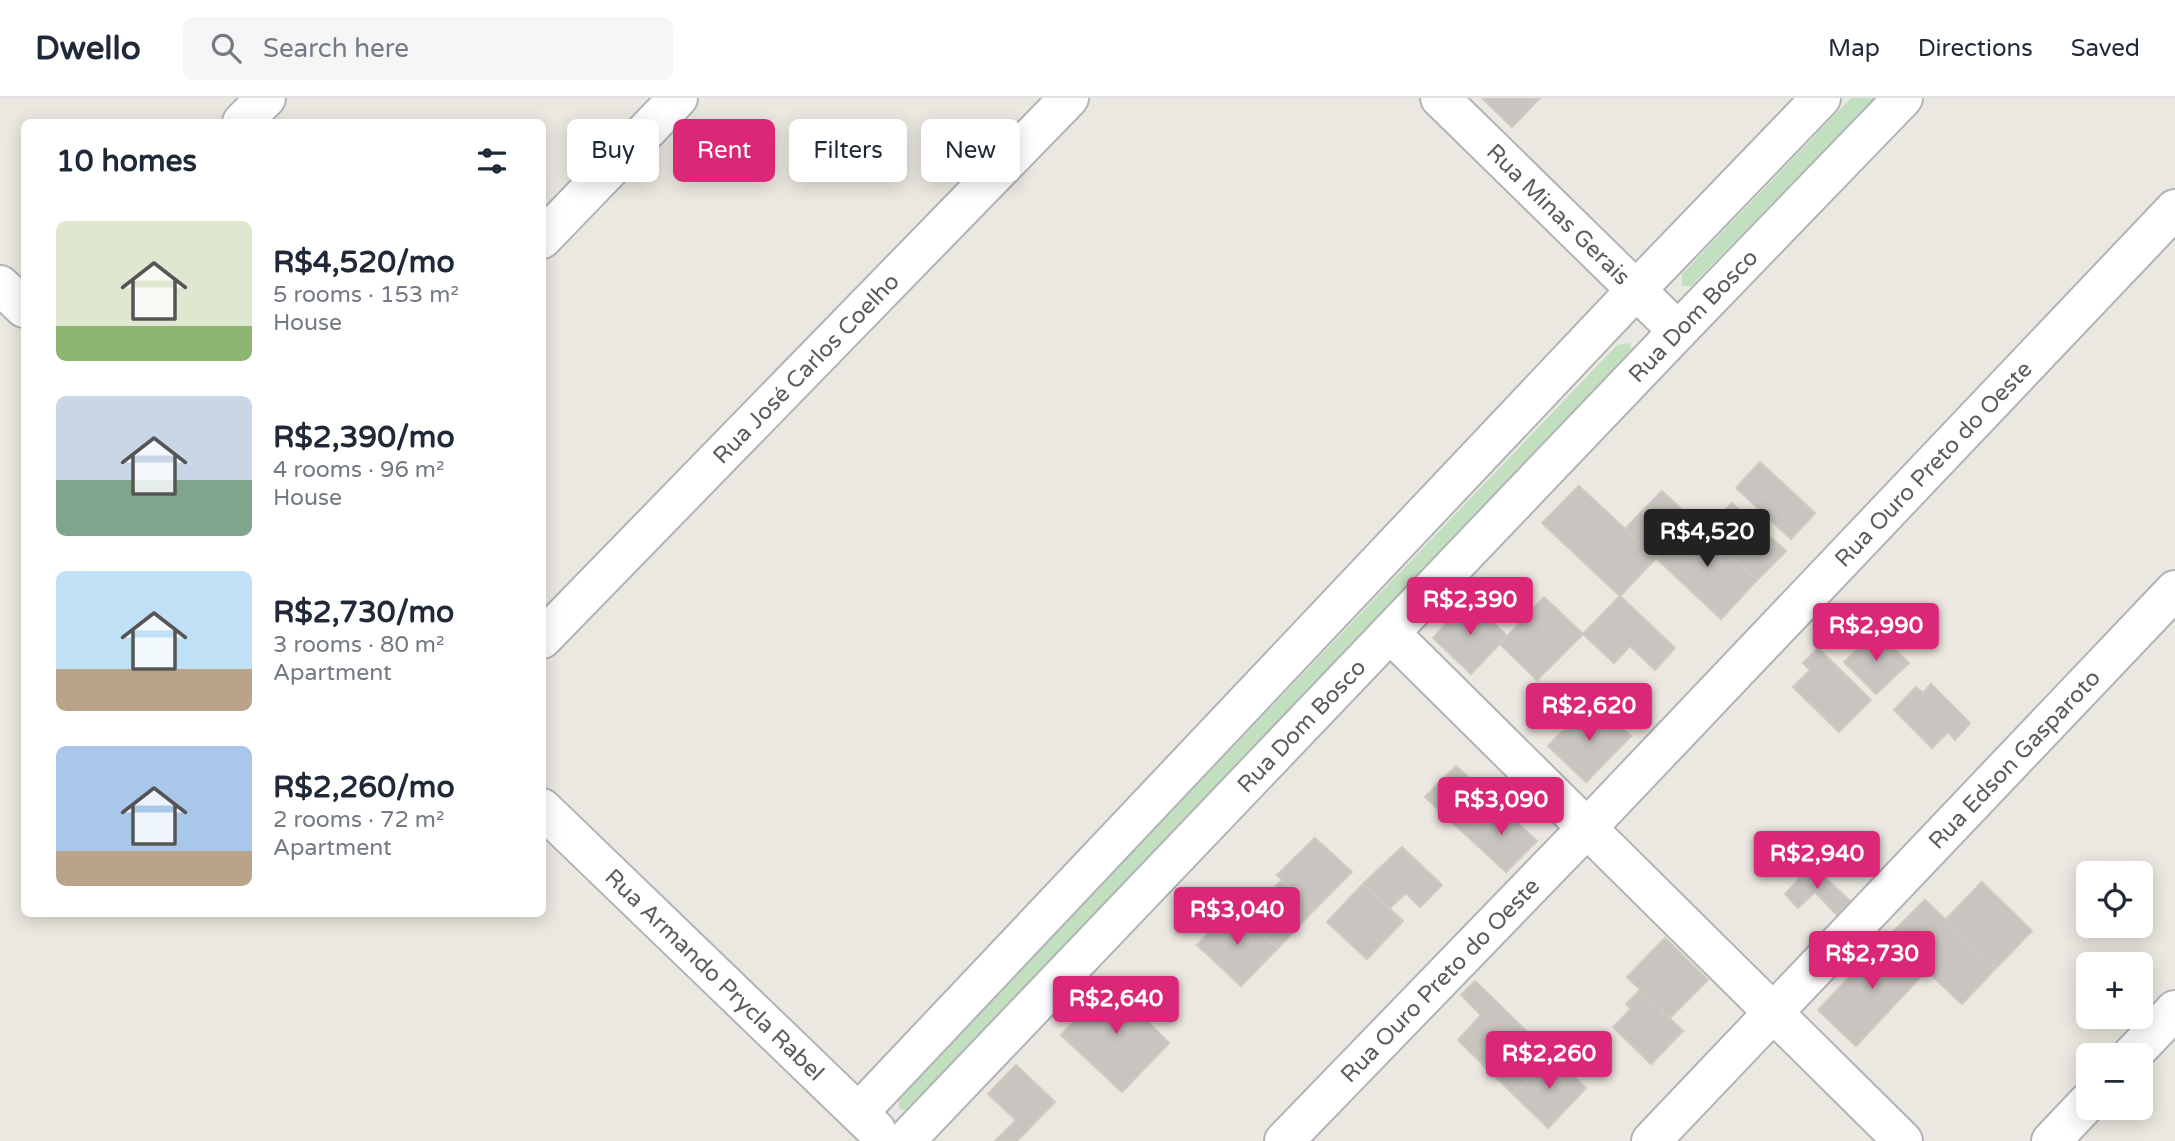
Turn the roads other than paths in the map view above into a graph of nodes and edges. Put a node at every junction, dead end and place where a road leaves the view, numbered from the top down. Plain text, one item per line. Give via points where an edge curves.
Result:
1 (266, 98) edge
2 (678, 98) edge
3 (1069, 98) edge
4 (1440, 98) edge
5 (1821, 98) edge
6 (1903, 98) edge
7 (245, 119) edge
8 (2175, 209) edge
9 (546, 235) edge
10 (0, 285) edge
11 (1636, 290) junction
12 (21, 305) edge
13 (1678, 331) junction
14 (2175, 590) edge
15 (1390, 633) junction
16 (546, 635) edge
17 (546, 812) edge
18 (1586, 829) junction
19 (2175, 1010) edge
20 (1772, 1012) junction
21 (2143, 1043) edge
22 (859, 1112) junction
23 (2076, 1115) edge
24 (888, 1141) edge
25 (905, 1141) edge
26 (1284, 1141) edge
27 (1651, 1141) edge
28 (1903, 1141) edge
29 (2051, 1141) edge

1 - 7 street
2 - 9 street
3 - 16 street, Rua José Carlos Coelho
4 - 11 street, Rua Minas Gerais
5 - 11 street
6 - 13 street, Rua Dom Bosco
8 - 18 street, Rua Ouro Preto do Oeste
10 - 12 street
11 - 13 street, Rua Minas Gerais
11 - 22 street
13 - 15 street, Rua Dom Bosco
14 - 20 street, Rua Edson Gasparoto
15 - 18 street
15 - 25 street, Rua Dom Bosco
17 - 22 street, Rua Armando Prycla Rabel
18 - 20 street
18 - 26 street, Rua Ouro Preto do Oeste
19 - 21 street
20 - 27 street, Rua Edson Gasparoto
20 - 28 street
22 - 24 street, Rua Armando Prycla Rabel
23 - 29 street

